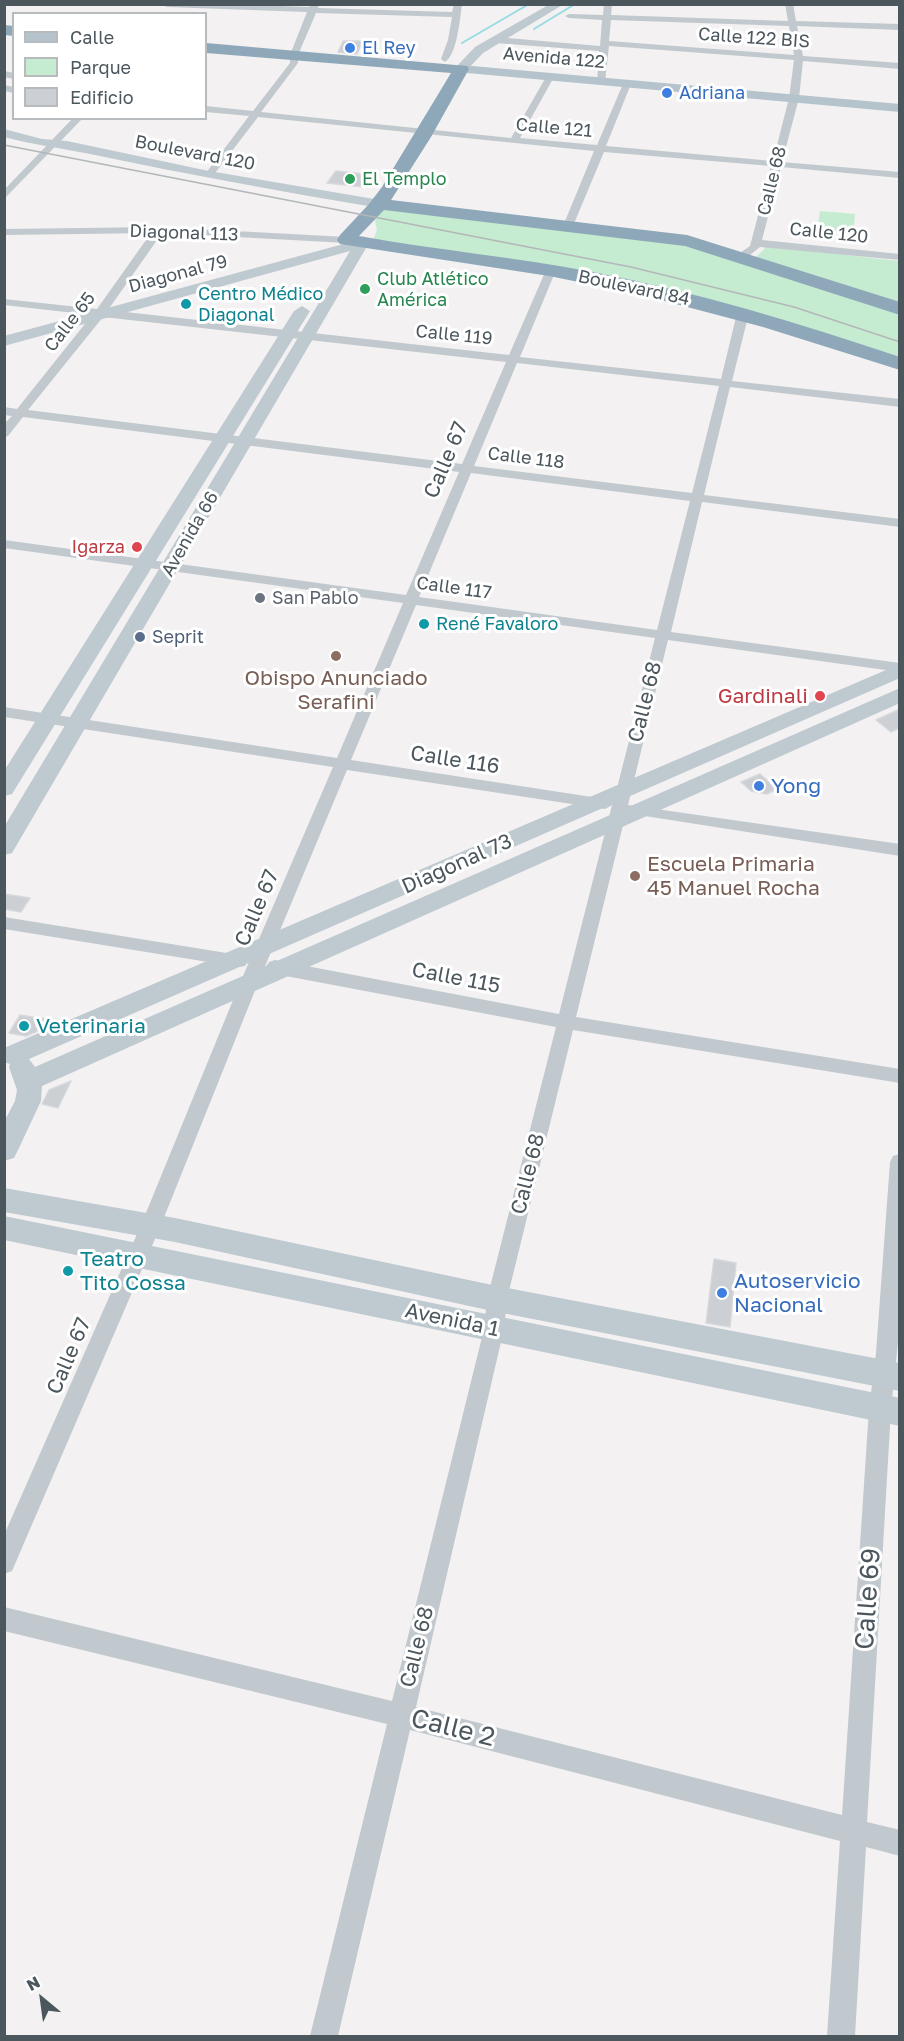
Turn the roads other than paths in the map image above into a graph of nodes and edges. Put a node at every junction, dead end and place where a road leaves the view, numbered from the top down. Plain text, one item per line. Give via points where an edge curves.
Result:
1 (458, 4) edge
2 (559, 4) edge
3 (608, 4) edge
4 (789, 4) edge
5 (167, 5) edge
6 (314, 7) edge
7 (455, 15) junction
8 (569, 16) dead end
9 (606, 18) junction
10 (793, 24) junction
11 (900, 27) edge
12 (495, 40) junction
13 (605, 46) junction
14 (207, 48) edge
15 (479, 50) junction
16 (447, 52) joint
17 (294, 55) junction
18 (799, 58) junction
19 (900, 66) edge
20 (461, 69) junction
21 (550, 77) junction
22 (601, 82) junction
23 (627, 84) junction
24 (794, 99) junction
25 (900, 108) edge
26 (207, 109) edge
27 (254, 114) junction
28 (77, 120) edge
29 (427, 132) junction
30 (4, 133) edge
31 (514, 141) junction
32 (56, 145) junction
33 (600, 148) junction
34 (775, 165) junction
35 (209, 175) junction
36 (900, 175) edge
37 (4, 196) edge
38 (380, 204) junction
39 (568, 226) junction
40 (159, 230) junction
41 (4, 232) edge
42 (350, 245) junction
43 (749, 250) junction
44 (900, 257) edge
45 (551, 270) junction
46 (4, 302) edge
47 (900, 309) edge
48 (79, 310) junction
49 (103, 311) junction
50 (742, 313) junction
51 (4, 330) edge
52 (297, 335) junction
53 (4, 340) edge
54 (513, 360) junction
55 (900, 364) edge
56 (725, 384) junction
57 (900, 403) edge
58 (4, 411) edge
59 (21, 413) junction
60 (4, 433) edge
61 (222, 438) junction
62 (244, 441) junction
63 (467, 469) junction
64 (696, 498) junction
65 (900, 523) edge
66 (4, 544) edge
67 (147, 563) junction
68 (172, 567) junction
69 (412, 600) junction
70 (662, 635) junction
71 (900, 669) edge
72 (900, 695) edge
73 (4, 712) edge
74 (48, 719) junction
75 (77, 724) junction
76 (342, 764) junction
77 (4, 789) edge
78 (596, 803) junction
79 (624, 807) junction
80 (4, 847) edge
81 (900, 850) edge
82 (4, 923) edge
83 (234, 960) junction
84 (257, 965) junction
85 (283, 968) junction
86 (566, 1022) junction
87 (9, 1053) edge
88 (900, 1076) edge
89 (28, 1081) junction
90 (4, 1150) edge
91 (900, 1162) edge
92 (4, 1200) edge
93 (151, 1225) junction
94 (4, 1228) edge
95 (137, 1254) junction
96 (497, 1299) junction
97 (494, 1329) junction
98 (892, 1376) edge
99 (890, 1411) edge
100 (4, 1563) edge
101 (4, 1619) edge
102 (400, 1715) junction
103 (853, 1832) junction
104 (900, 1843) edge
105 (324, 2037) edge
106 (841, 2037) edge

1 - 7 street
2 - 12 main road
3 - 9 street
4 - 10 street, Calle 68
5 - 6 street
6 - 7 street
6 - 17 street
7 - 16 street
8 - 9 street
9 - 10 street
9 - 13 street
10 - 11 street
10 - 18 street, Calle 68
12 - 13 street, Calle 122 BIS
12 - 15 main road
13 - 18 street, Calle 122 BIS
13 - 22 street
14 - 17 highway, Avenida 122
15 - 16 main road
15 - 20 main road
17 - 20 highway, Avenida 122
17 - 27 street via 294,63
18 - 19 street, Calle 122 BIS
18 - 24 street, Calle 68
20 - 21 main road, Avenida 122
20 - 29 highway, Avenida 66
21 - 22 main road, Avenida 122
21 - 31 street
22 - 23 main road, Avenida 122
23 - 24 main road, Avenida 122
23 - 33 street
24 - 25 main road, Avenida 122
24 - 34 street, Calle 68
26 - 27 street, Calle 121
27 - 29 street, Calle 121
27 - 35 street
28 - 32 street
29 - 31 street, Calle 121
29 - 38 highway, Avenida 66
30 - 32 main road, Boulevard 120
31 - 33 street, Calle 121
32 - 35 main road, Boulevard 120
32 - 37 street
33 - 34 street, Calle 121
33 - 39 street
34 - 36 street, Calle 121
34 - 43 street, Calle 68
35 - 38 main road, Boulevard 120
38 - 39 highway
38 - 42 highway, Avenida 66 via 367,220 369,230
39 - 43 highway
40 - 41 street, Diagonal 113
40 - 42 street, Diagonal 113
40 - 49 street, Calle 65
42 - 45 highway, Boulevard 84
42 - 49 main road, Diagonal 79
42 - 52 main road, Avenida 66
43 - 44 street, Calle 120
43 - 47 highway
45 - 50 highway, Boulevard 84
45 - 54 street, Calle 67
46 - 48 street
48 - 49 main road, Diagonal 79
48 - 51 main road, Diagonal 79
49 - 52 street, Calle 119
49 - 53 main road, Diagonal 79
49 - 59 street, Calle 65
50 - 55 highway, Boulevard 84
50 - 56 street, Calle 68
52 - 54 street, Calle 119
52 - 61 main road, Avenida 66
52 - 62 main road, Avenida 66
54 - 56 street, Calle 119
54 - 63 street, Calle 67
56 - 57 street, Calle 119
56 - 64 street, Calle 68
58 - 59 street, Calle 118
59 - 60 street, Calle 65
59 - 61 street, Calle 118
61 - 62 street, Calle 118
61 - 67 main road, Avenida 66
62 - 63 street, Calle 118
62 - 68 main road, Avenida 66
63 - 64 street, Calle 118
63 - 69 street, Calle 67
64 - 65 street, Calle 118
64 - 70 street, Calle 68
66 - 67 street, Calle 117
67 - 68 street, Calle 117
67 - 74 main road, Avenida 66
68 - 69 street, Calle 117
68 - 75 main road, Avenida 66
69 - 70 street, Calle 117
69 - 76 street, Calle 67
70 - 71 street, Calle 117
70 - 79 street, Calle 68
71 - 79 main road, Diagonal 73
72 - 79 main road, Diagonal 73
73 - 74 street, Calle 116
74 - 75 street, Calle 116
74 - 77 main road, Avenida 66
75 - 76 street, Calle 116
75 - 80 main road, Avenida 66
76 - 78 street, Calle 116
76 - 84 street, Calle 67
78 - 79 main road, Diagonal 73
78 - 84 main road, Diagonal 73
79 - 81 street
79 - 85 main road, Diagonal 73
79 - 86 street, Calle 68
82 - 83 street
83 - 84 main road, Diagonal 73
83 - 87 main road, Diagonal 73
84 - 85 main road, Diagonal 73
84 - 89 main road, Diagonal 73
84 - 93 street, Calle 67
85 - 86 street, Calle 115
86 - 88 street, Calle 115
86 - 96 street, Calle 68
87 - 89 main road via 22,1066
89 - 90 main road via 28,1101
91 - 98 street, Calle 69
92 - 93 main road, Avenida 1
93 - 95 street, Calle 67
93 - 96 main road, Avenida 1
94 - 95 main road, Avenida 1
95 - 97 main road, Avenida 1
95 - 100 street, Calle 67
96 - 97 street, Calle 68
96 - 98 main road, Avenida 1
97 - 99 main road, Avenida 1
97 - 102 street, Calle 68
98 - 99 street, Calle 69
99 - 103 street, Calle 69
101 - 102 street, Calle 2
102 - 103 street, Calle 2
102 - 105 street, Calle 68
103 - 104 street, Calle 2
103 - 106 street, Calle 69

